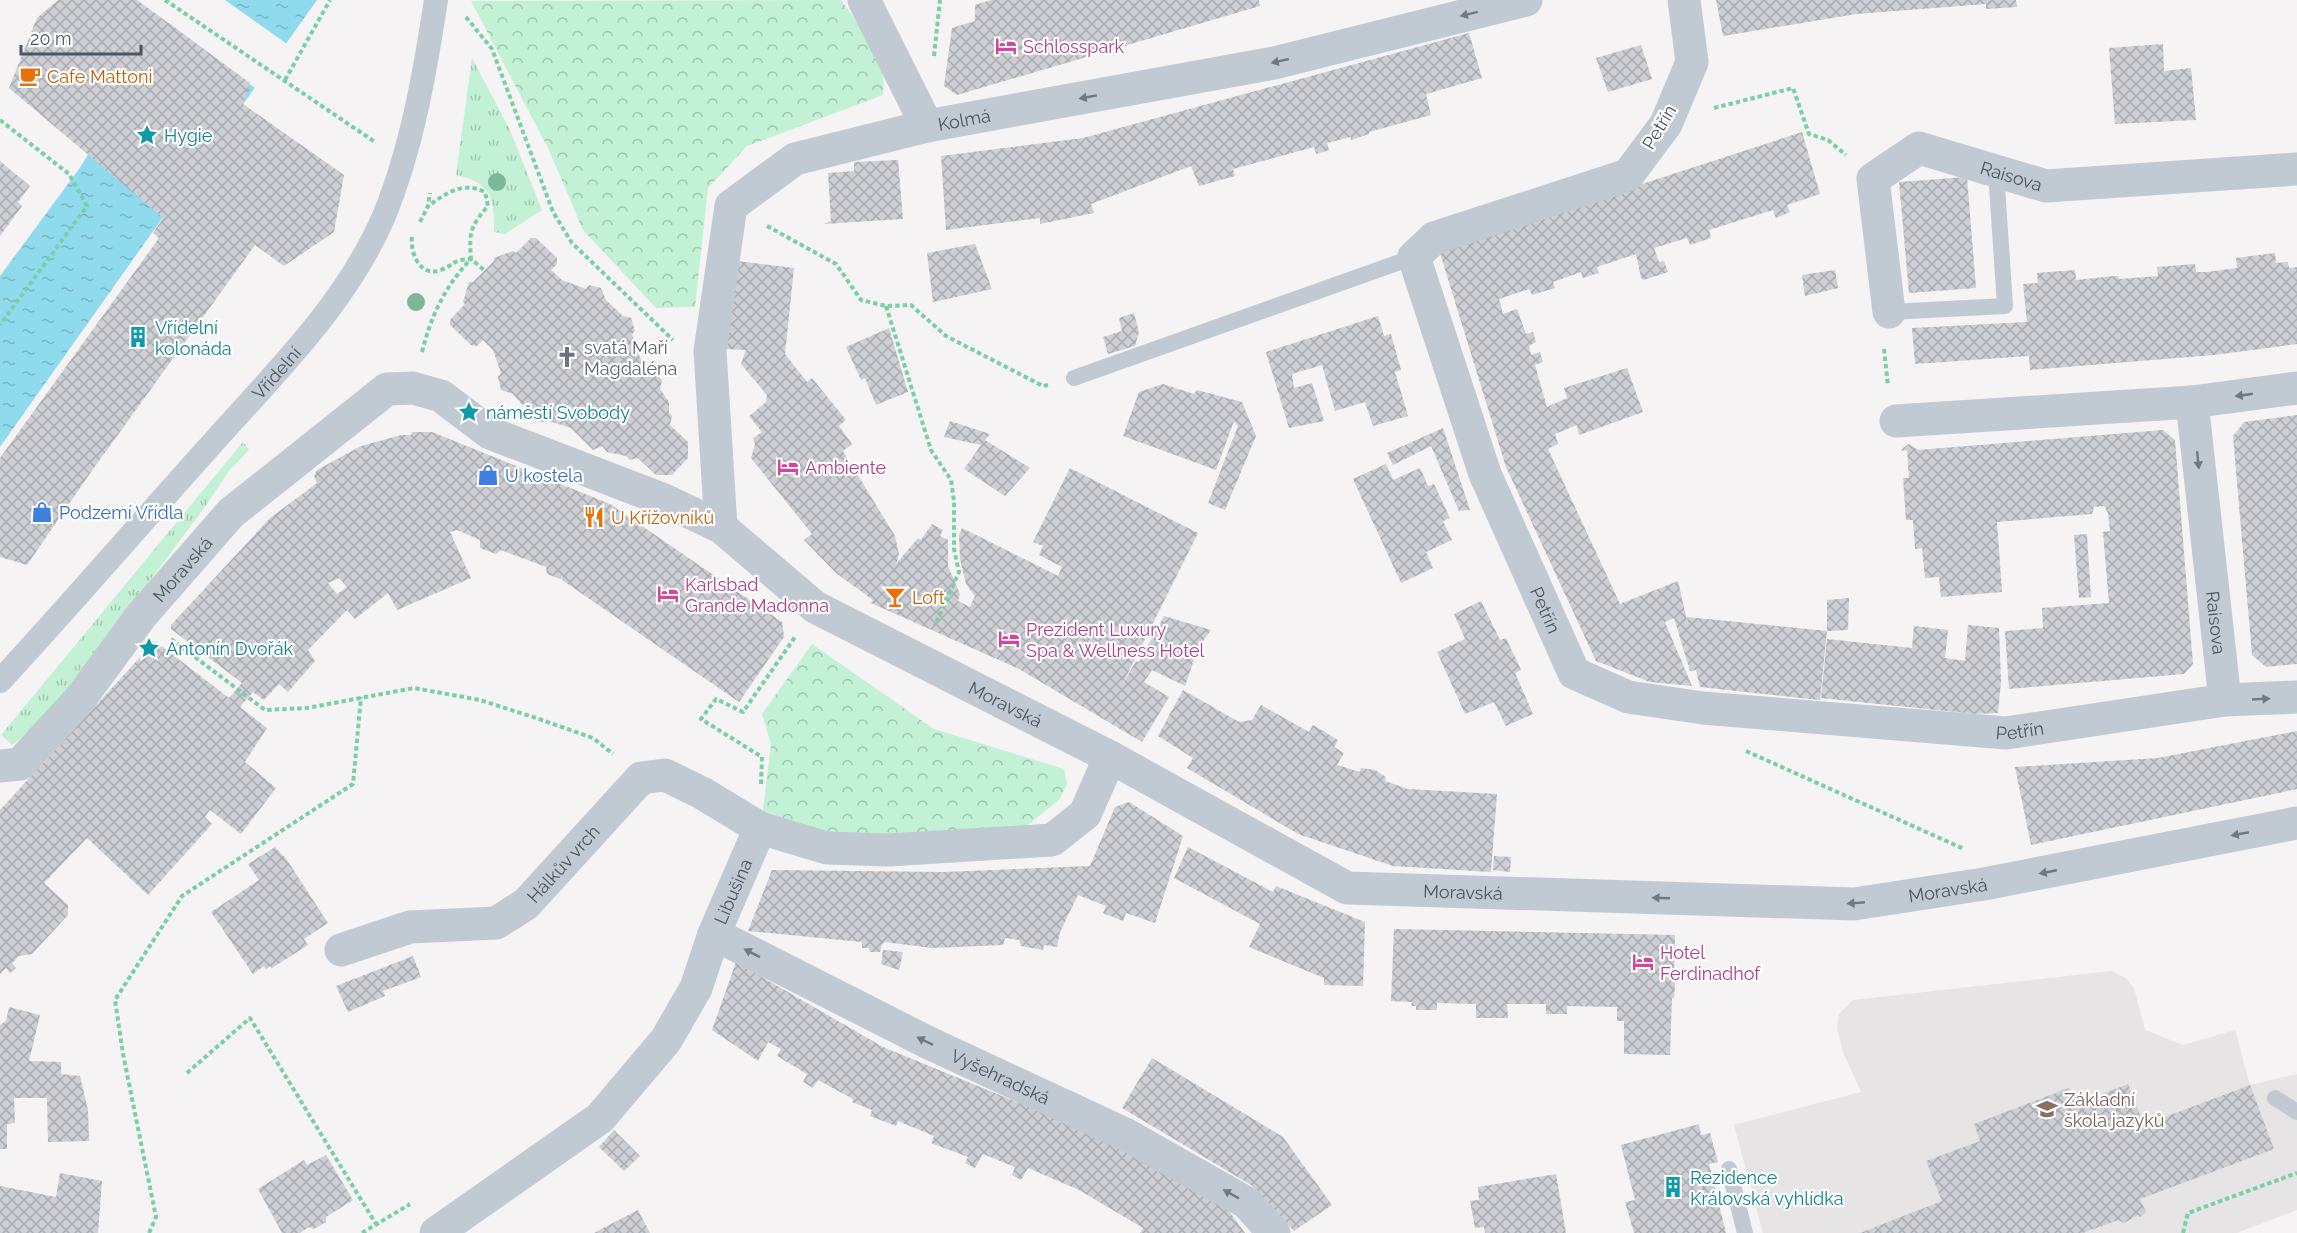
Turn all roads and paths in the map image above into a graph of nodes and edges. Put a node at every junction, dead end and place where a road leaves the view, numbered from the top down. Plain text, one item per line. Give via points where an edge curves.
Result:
1 (165, 0) edge
2 (330, 0) edge
3 (436, 0) edge
4 (864, 0) edge
5 (1526, 0) edge
6 (1684, 0) edge
7 (460, 9) dead end
8 (285, 80) junction
9 (1709, 118) dead end
10 (0, 120) edge
11 (927, 126) junction
12 (1828, 140) dead end
13 (403, 161) junction
14 (2297, 169) edge
15 (1996, 171) junction
16 (428, 206) dead end
17 (731, 206) junction
18 (412, 238) dead end
19 (1414, 257) junction
20 (471, 259) junction
21 (484, 270) dead end
22 (886, 306) junction
23 (1889, 312) junction
24 (0, 325) edge
25 (675, 352) dead end
26 (1074, 378) joint
27 (1899, 386) dead end
28 (400, 388) junction
29 (2297, 388) edge
30 (2192, 402) junction
31 (1896, 421) dead end
32 (721, 527) junction
33 (815, 607) junction
34 (141, 616) junction
35 (919, 660) junction
36 (0, 681) edge
37 (361, 697) junction
38 (2297, 697) edge
39 (2225, 700) junction
40 (1736, 746) dead end
41 (1110, 757) junction
42 (0, 766) edge
43 (641, 778) junction
44 (2297, 823) edge
45 (760, 828) junction
46 (1984, 884) junction
47 (714, 934) junction
48 (341, 950) dead end
49 (187, 1073) dead end
50 (2275, 1098) dead end
51 (2297, 1112) edge
52 (1729, 1169) dead end
53 (2297, 1173) edge
54 (417, 1200) dead end
55 (376, 1224) junction
56 (149, 1233) edge
57 (362, 1233) edge
58 (436, 1233) edge
59 (1274, 1233) edge
60 (1745, 1233) edge
61 (2182, 1233) edge

1 - 8 path
2 - 8 path
3 - 13 street, Vřídelní via 427,59
4 - 11 street
5 -> 11 street, Kolmá via 1274,63
6 - 19 street, Petřín via 1692,62 1666,124 1628,175 1434,238
7 - 25 path via 492,49 553,212 572,243 673,341
8 - 13 path
9 - 12 path via 1714,108 1793,88 1809,134
10 - 24 path via 69,174 87,206
11 - 17 street, Kolmá via 795,159
13 - 36 street, Vřídelní via 383,217 343,292
14 - 15 street, Raisova via 2046,186
15 - 23 lane via 2005,306
15 - 23 street, Raisova via 1919,148 1874,179
16 - 20 path via 454,189 473,186 485,192 488,206 472,225 469,236
17 - 22 path via 836,264 861,300
17 - 32 street via 710,351
18 - 20 path via 415,261 434,272 454,260
19 - 26 lane
19 - 39 street, Petřín via 1485,474 1574,673 1628,697 1703,708 2006,733
20 - 21 path
20 - 28 path via 451,280
22 - 26 path via 911,305 946,336 1043,386
22 - 35 path via 931,450 951,480 954,501 954,549 959,572
23 - 27 path via 1881,326 1888,387
28 - 32 street via 441,396 490,433 664,500
28 - 34 street, Moravská via 231,513
29 -> 30 street
30 - 31 street
30 -> 39 street, Raisova
32 - 33 street, Moravská
33 - 35 street, Moravská
33 - 45 path via 743,712 716,699 701,719 762,757
34 - 37 path via 265,710 307,708
34 - 42 street, Moravská via 80,699 20,764
35 - 41 street, Moravská
37 - 43 path via 414,688 480,700 593,738
37 - 56 path via 353,784 182,896 116,1000 156,1217
39 -> 38 street, Petřín
40 - 46 path via 1971,852
41 - 45 street via 1084,814 1052,840 890,850 826,848
46 -> 41 street, Moravská via 1854,904 1347,888
43 - 45 street via 665,775
43 - 48 street, Hálkův vrch via 526,904 496,923 410,927
44 -> 46 street, Moravská
45 - 47 street, Libušina
47 - 58 street, Libušina via 696,988 666,1040 600,1118
59 -> 47 street, Vyšehradská via 1247,1203 1127,1135 929,1043
49 - 55 path via 250,1018
50 - 51 lane
52 - 60 lane
53 - 61 path via 2188,1212
54 - 55 path
55 - 57 path

